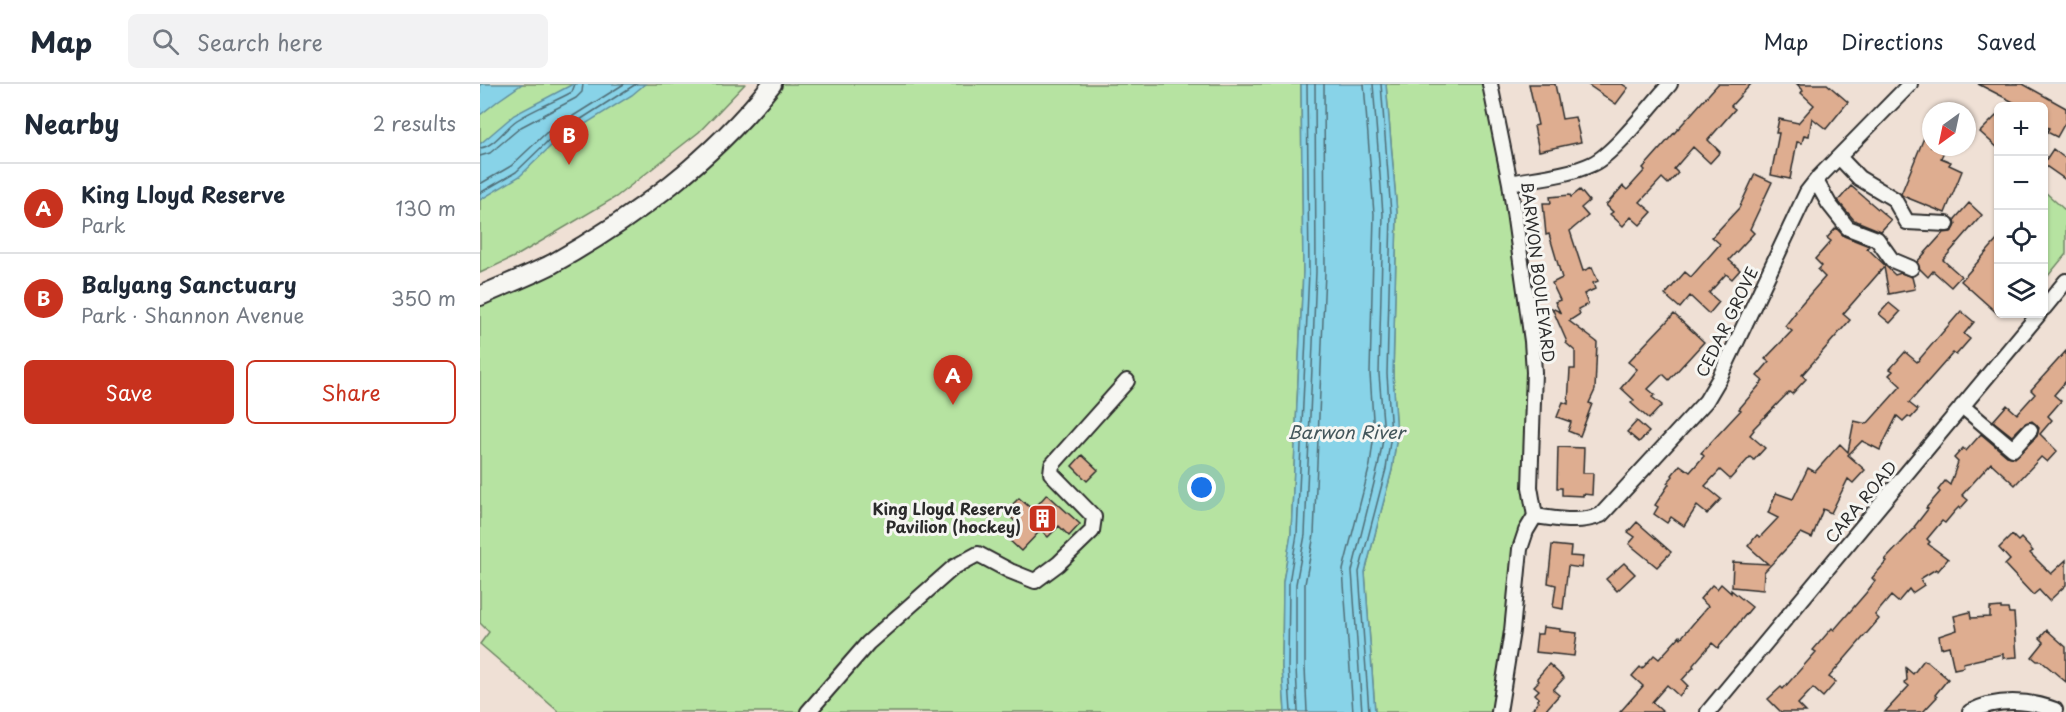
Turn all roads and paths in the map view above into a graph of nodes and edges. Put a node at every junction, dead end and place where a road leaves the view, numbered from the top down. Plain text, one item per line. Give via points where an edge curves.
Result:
1 (772, 84) edge
2 (1490, 84) edge
3 (1670, 84) edge
4 (1910, 84) edge
5 (1839, 157) junction
6 (1816, 181) junction
7 (1510, 183) junction
8 (1947, 224) dead end
9 (1911, 268) dead end
10 (2066, 281) edge
11 (480, 296) edge
12 (2048, 302) edge
13 (2036, 318) edge
14 (1127, 381) dead end
15 (1962, 406) junction
16 (2030, 430) dead end
17 (1535, 516) junction
18 (808, 712) edge
19 (1499, 712) edge
20 (1708, 712) edge
21 (1970, 712) edge
22 (2057, 712) edge

1 - 11 main road via 721,140 614,228 550,265
2 - 7 street, BARWON BOULEVARD
3 - 7 street via 1594,164
4 - 5 street, CEDAR GROVE
5 - 6 street, CEDAR GROVE
5 - 8 street via 1859,178 1894,198 1906,222
6 - 9 street via 1848,228 1877,239 1892,260
6 - 17 street, CEDAR GROVE via 1807,192 1706,401 1601,514 1576,521
7 - 17 street, BARWON BOULEVARD via 1532,341 1530,487
10 - 12 street
13 - 15 street, CARA ROAD
14 - 18 street via 1052,465 1051,473 1094,517 1092,531 1035,581 978,554 954,567 868,643
15 - 16 street via 2013,449
15 - 20 street, CARA ROAD
17 - 19 street via 1520,549
21 - 22 street via 1984,706 2026,703

